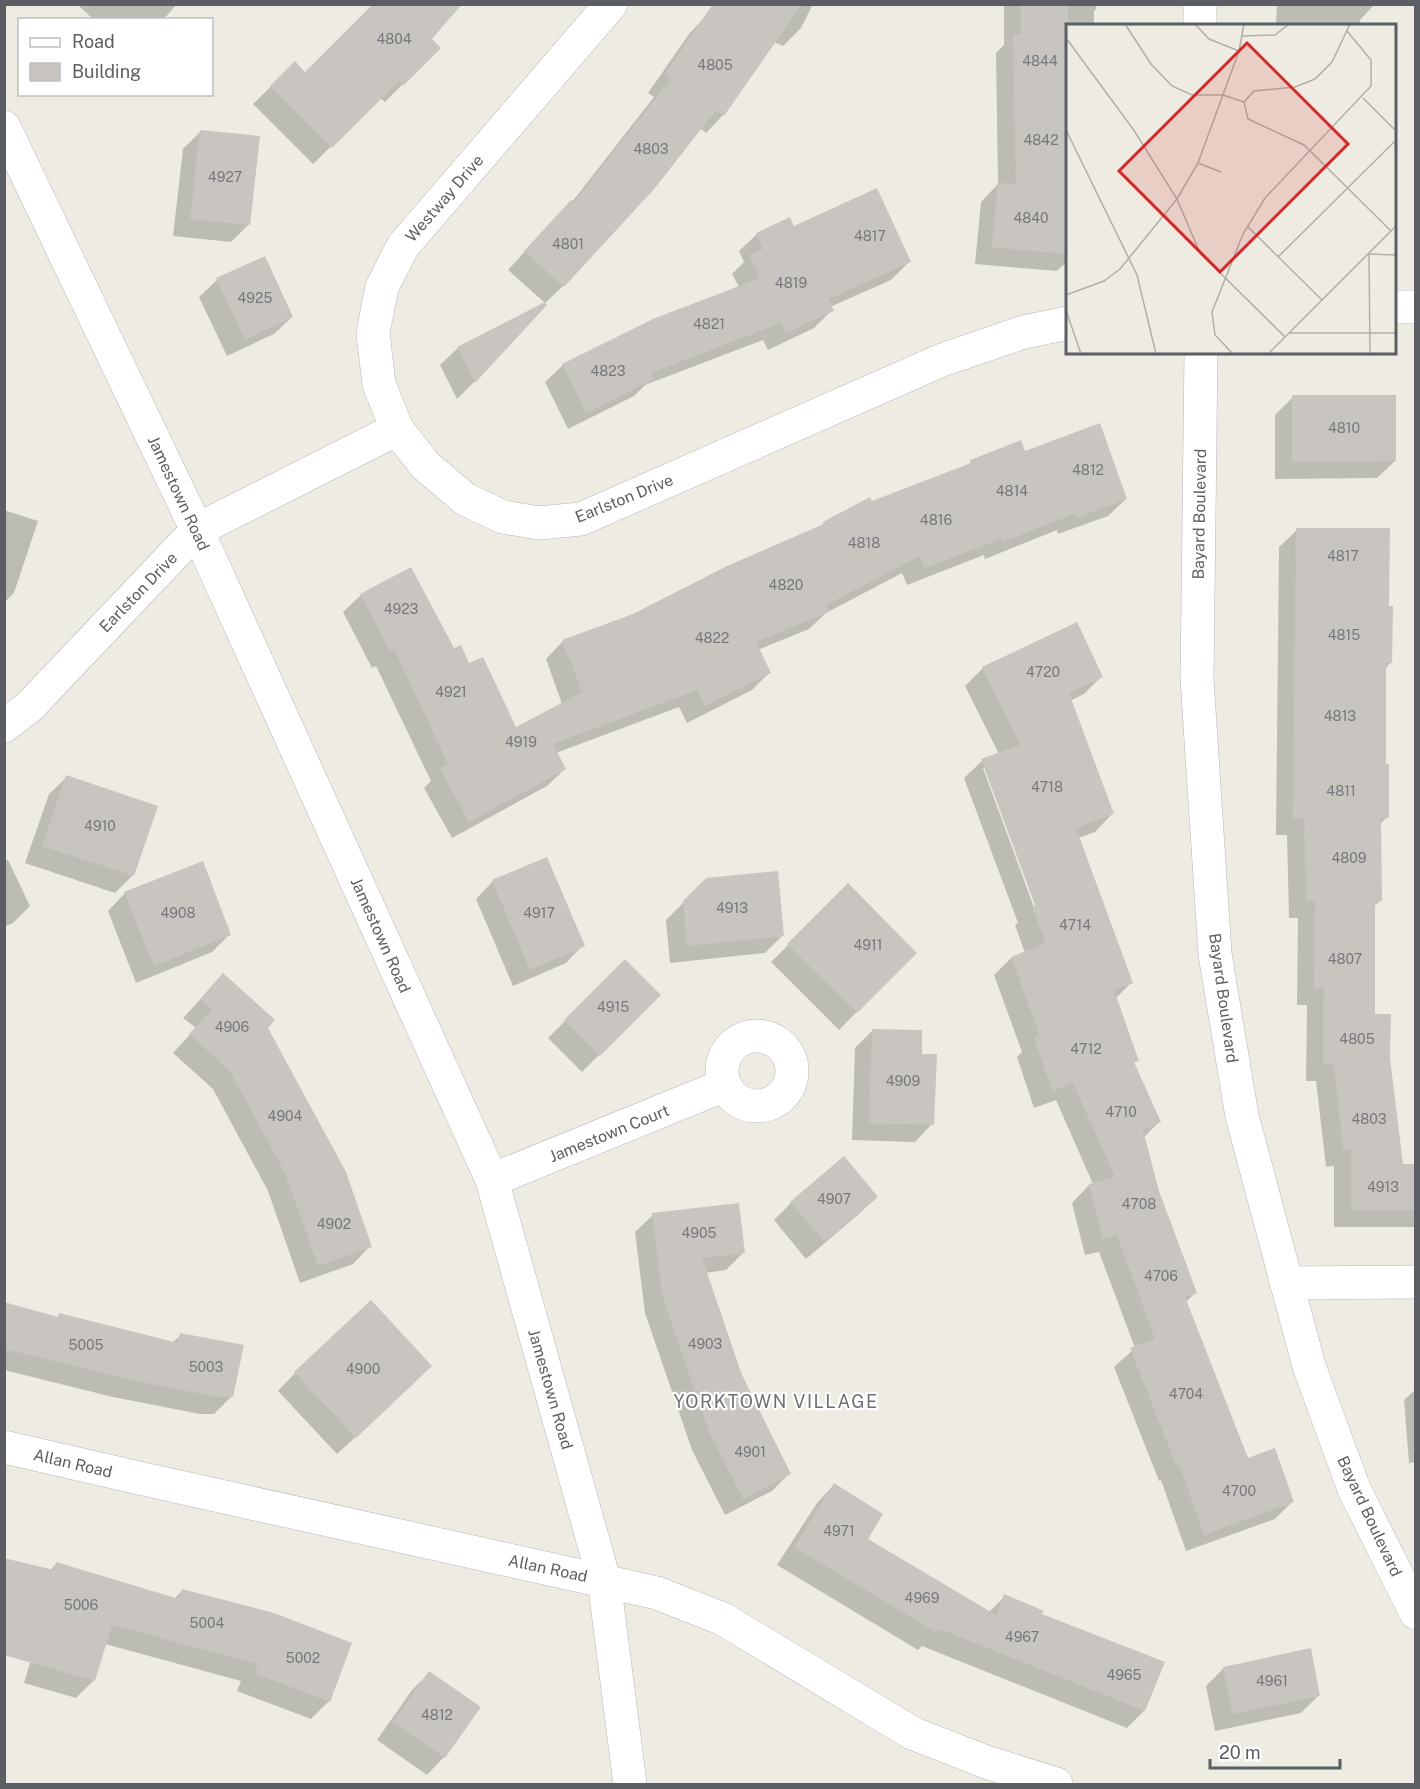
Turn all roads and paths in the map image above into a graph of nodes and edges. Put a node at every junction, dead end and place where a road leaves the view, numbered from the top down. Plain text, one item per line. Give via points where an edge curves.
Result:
1 (611, 4) edge
2 (1200, 4) edge
3 (1200, 24) edge
4 (4, 128) edge
5 (1396, 307) edge
6 (1416, 307) edge
7 (1066, 323) edge
8 (1201, 354) edge
9 (397, 429) junction
10 (198, 530) junction
11 (4, 726) edge
12 (725, 1085) dead end
13 (492, 1180) junction
14 (1416, 1282) edge
15 (1286, 1283) junction
16 (4, 1447) edge
17 (604, 1580) junction
18 (1416, 1613) edge
19 (630, 1785) edge
20 (1056, 1785) edge

1 - 9 street, Westway Drive via 403,246 382,287 373,333 380,384
2 - 3 street
4 - 10 street, Jamestown Road
5 - 6 street
7 - 9 street, Earlston Drive via 1024,332 942,360 581,519 539,523 502,517 465,499 425,465
8 - 15 street, Bayard Boulevard via 1197,679 1215,954 1242,1116
9 - 10 street, Earlston Drive
10 - 11 street, Earlston Drive via 30,706
10 - 13 street, Jamestown Road
12 - 13 street, Jamestown Court
13 - 17 street, Jamestown Road
14 - 15 street
15 - 18 street, Bayard Boulevard via 1309,1366 1354,1489
16 - 17 street, Allan Road
17 - 19 street, Jamestown Road
17 - 20 street, Allan Road via 657,1593 723,1619 912,1732

